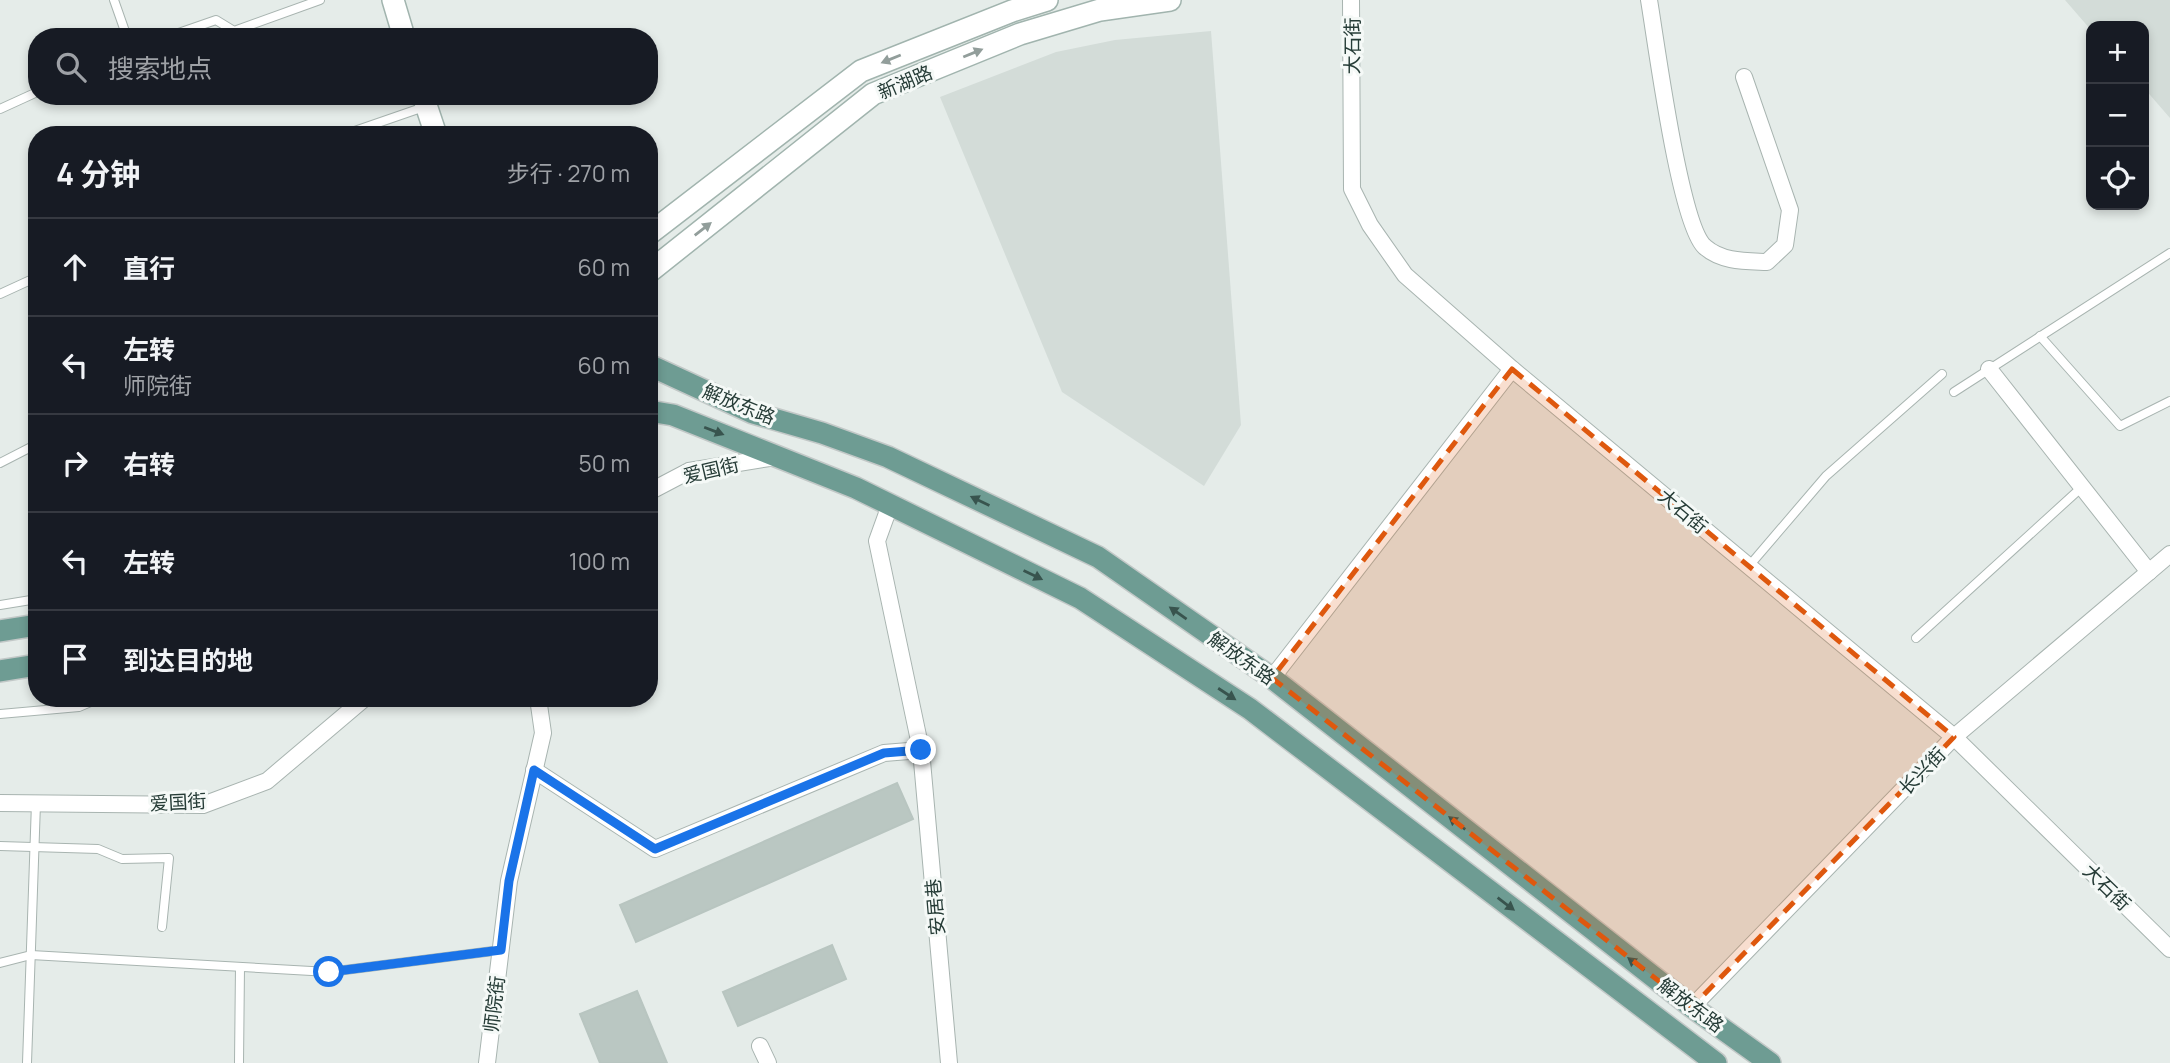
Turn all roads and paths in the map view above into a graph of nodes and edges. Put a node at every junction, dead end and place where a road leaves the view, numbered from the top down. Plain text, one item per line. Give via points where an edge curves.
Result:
1 (114, 0) edge
2 (320, 0) edge
3 (393, 0) edge
4 (1047, 0) edge
5 (1170, 0) edge
6 (1351, 0) edge
7 (1649, 0) edge
8 (124, 28) edge
9 (193, 28) edge
10 (229, 28) edge
11 (242, 28) edge
12 (401, 28) edge
13 (1744, 77) dead end
14 (28, 97) edge
15 (415, 105) edge
16 (426, 105) edge
17 (0, 109) edge
18 (365, 126) edge
19 (433, 126) edge
20 (658, 227) edge
21 (2170, 253) edge
22 (658, 265) edge
23 (28, 281) edge
24 (0, 294) edge
25 (2040, 336) junction
26 (658, 369) edge
27 (1512, 369) junction
28 (1989, 369) junction
29 (1942, 374) dead end
30 (1954, 392) dead end
31 (2170, 401) edge
32 (658, 412) edge
33 (28, 449) edge
34 (776, 457) junction
35 (0, 463) edge
36 (658, 487) edge
37 (2082, 487) junction
38 (890, 505) junction
39 (2170, 554) edge
40 (1749, 566) junction
41 (2149, 572) junction
42 (28, 600) edge
43 (0, 604) edge
44 (28, 626) edge
45 (0, 631) edge
46 (1916, 638) dead end
47 (28, 666) edge
48 (0, 671) edge
49 (1272, 678) junction
50 (79, 707) edge
51 (354, 707) edge
52 (539, 707) edge
53 (0, 714) edge
54 (1954, 737) junction
55 (921, 750) junction
56 (534, 770) junction
57 (0, 803) edge
58 (36, 803) junction
59 (0, 846) edge
60 (35, 847) junction
61 (162, 927) dead end
62 (2170, 949) edge
63 (501, 950) junction
64 (31, 956) junction
65 (0, 963) edge
66 (240, 967) junction
67 (1692, 1007) junction
68 (760, 1046) dead end
69 (27, 1063) edge
70 (239, 1063) edge
71 (487, 1063) edge
72 (768, 1063) edge
73 (949, 1063) edge
74 (1716, 1063) edge
75 (1770, 1063) edge

1 - 8 lane
2 - 11 lane
3 - 12 main road
4 -> 20 main road, 新湖路 via 861,71
22 -> 5 main road, 新湖路 via 873,94 1020,34 1100,10
6 - 27 street, 大石街 via 1352,189 1370,225 1405,275
7 - 13 street via 1690,216 1704,246 1732,260 1767,262 1785,246 1790,211
9 - 10 lane via 216,20
14 - 17 lane
15 - 18 lane
16 - 19 main road
21 - 25 lane
23 - 24 lane
25 - 28 lane
25 - 31 lane via 2120,426
49 -> 26 main road, 解放东路 via 1098,557 888,457 753,413
27 - 40 street, 大石街
27 - 49 street
28 - 30 lane
28 - 37 street
29 - 40 lane via 1826,476
32 -> 34 main road, 解放东路
33 - 35 lane
34 - 36 street, 爱国街 via 689,471
34 - 38 main road, 解放东路
37 - 41 street
37 - 46 lane
38 - 55 street, 安居巷 via 877,541
38 -> 74 main road, 解放东路 via 1080,598 1250,709
39 - 41 street, 长兴街
40 - 54 street, 大石街
41 - 54 street, 长兴街
42 - 43 lane
44 - 45 main road
47 - 48 main road
67 -> 49 main road, 解放东路
50 - 53 lane
51 - 58 street, 爱国街 via 267,781 203,805
52 - 56 street, 师院街 via 543,733
54 - 62 street, 大石街
54 - 67 street, 长兴街
55 - 56 street via 884,753 655,849
55 - 73 street, 安居巷
56 - 63 street, 师院街 via 509,881
57 - 58 street, 爱国街
58 - 60 lane
59 - 60 lane
60 - 61 lane via 98,849 122,859 169,858
60 - 64 lane
63 - 66 lane via 329,972
63 - 71 street, 师院街
64 - 65 lane
64 - 66 lane
64 - 69 lane
66 - 70 lane
67 - 75 main road, 解放东路
68 - 72 street

